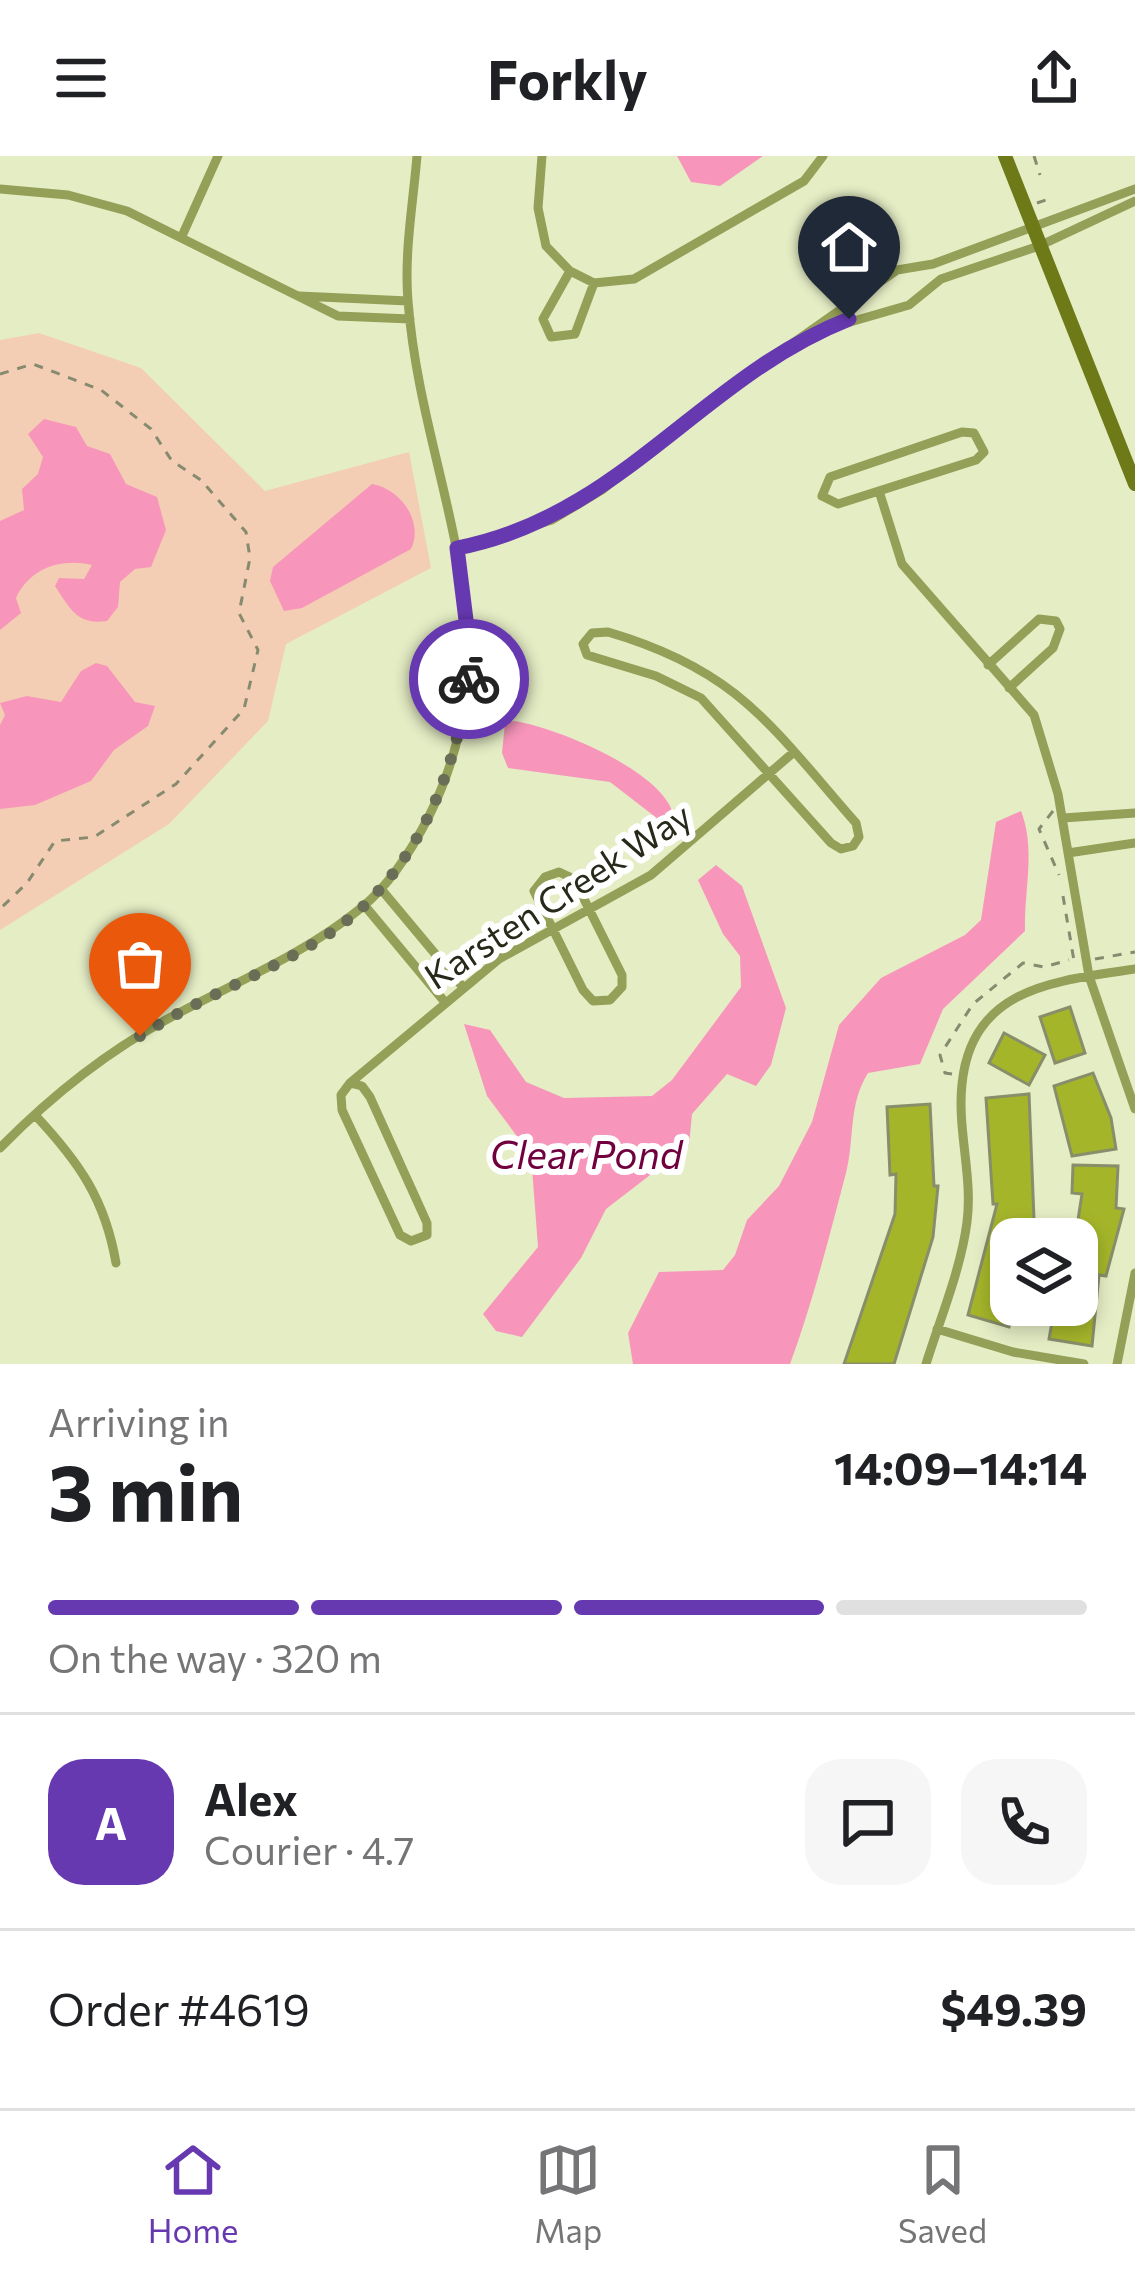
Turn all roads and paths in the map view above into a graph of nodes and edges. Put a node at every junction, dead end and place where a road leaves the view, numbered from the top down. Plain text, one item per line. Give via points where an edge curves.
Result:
1 (218, 156) edge
2 (417, 156) edge
3 (542, 156) edge
4 (823, 156) edge
5 (1005, 156) edge
6 (1034, 156) edge
7 (1040, 175) dead end
8 (0, 189) edge
9 (1135, 189) edge
10 (1049, 199) dead end
11 (1135, 201) edge
12 (1036, 203) dead end
13 (1032, 227) junction
14 (182, 236) junction
15 (1040, 246) junction
16 (932, 264) junction
17 (570, 271) junction
18 (941, 279) junction
19 (594, 283) junction
20 (871, 291) junction
21 (286, 295) junction
22 (408, 301) junction
23 (882, 310) junction
24 (410, 319) junction
25 (809, 335) junction
26 (0, 374) edge
27 (1135, 484) edge
28 (879, 491) junction
29 (457, 548) junction
30 (988, 665) junction
31 (1010, 688) junction
32 (794, 752) junction
33 (772, 773) junction
34 (1135, 813) edge
35 (1063, 818) junction
36 (1135, 843) edge
37 (1068, 853) junction
38 (381, 890) junction
39 (364, 906) junction
40 (0, 909) edge
41 (591, 913) junction
42 (554, 931) junction
43 (1135, 969) edge
44 (1090, 976) junction
45 (462, 986) junction
46 (444, 1001) junction
47 (350, 1083) junction
48 (1135, 1108) edge
49 (35, 1115) junction
50 (0, 1148) edge
51 (116, 1263) dead end
52 (1135, 1274) edge
53 (937, 1329) junction
54 (926, 1364) edge
55 (1084, 1364) edge
56 (1117, 1364) edge

1 - 14 street
2 - 22 street
3 - 17 street via 538,208 546,246
4 - 19 street via 804,181 634,279
5 - 13 main road
6 - 7 path
8 - 14 street via 68,195
9 - 13 street
10 - 12 path
11 - 15 street
13 - 15 main road
13 - 16 street
14 - 21 street
15 - 18 street
15 - 27 main road
16 - 18 street
16 - 20 street via 897,270
17 - 19 street
17 - 19 street via 543,319 551,337 575,334
18 - 23 street via 909,305
20 - 23 street
20 - 25 street
21 - 22 street
21 - 24 street via 338,316
22 - 24 street
23 - 25 street
24 - 29 street
25 - 29 street via 602,490 552,520
26 - 40 path via 33,364 101,390 201,480 246,532 250,558 239,614 258,650 244,709 176,784 94,837 55,841
28 - 28 street via 976,460 982,442 962,431 830,476 822,496 838,504
28 - 30 street via 902,564
29 - 38 street via 471,660 455,754 416,843
30 - 31 street
30 - 31 street via 1039,619 1056,621 1053,648
31 - 35 street via 1034,715
32 - 33 street, Karsten Creek Way
32 - 33 street via 856,823 853,846 831,843
32 - 33 street via 717,677 669,650 592,633 586,655 701,698
33 - 41 street, Karsten Creek Way via 708,832
34 - 35 street
35 - 37 street
36 - 37 street
37 - 44 street
38 - 39 street
38 - 45 street
39 - 46 street
39 - 49 street via 320,940 167,1019
41 - 42 street, Karsten Creek Way
41 - 42 street via 574,879 545,877 534,891
41 - 42 street via 622,975 610,1000 592,1001 583,990
42 - 45 street, Karsten Creek Way
43 - 44 street
44 - 48 street
44 - 53 street via 1017,994 998,1008 968,1060 961,1086 967,1224
45 - 46 street, Karsten Creek Way
46 - 47 street, Karsten Creek Way
47 - 47 street via 342,1110 400,1235 428,1235 370,1097
49 - 50 street
49 - 51 street via 87,1174 109,1221
52 - 56 street
53 - 54 street
53 - 55 street

